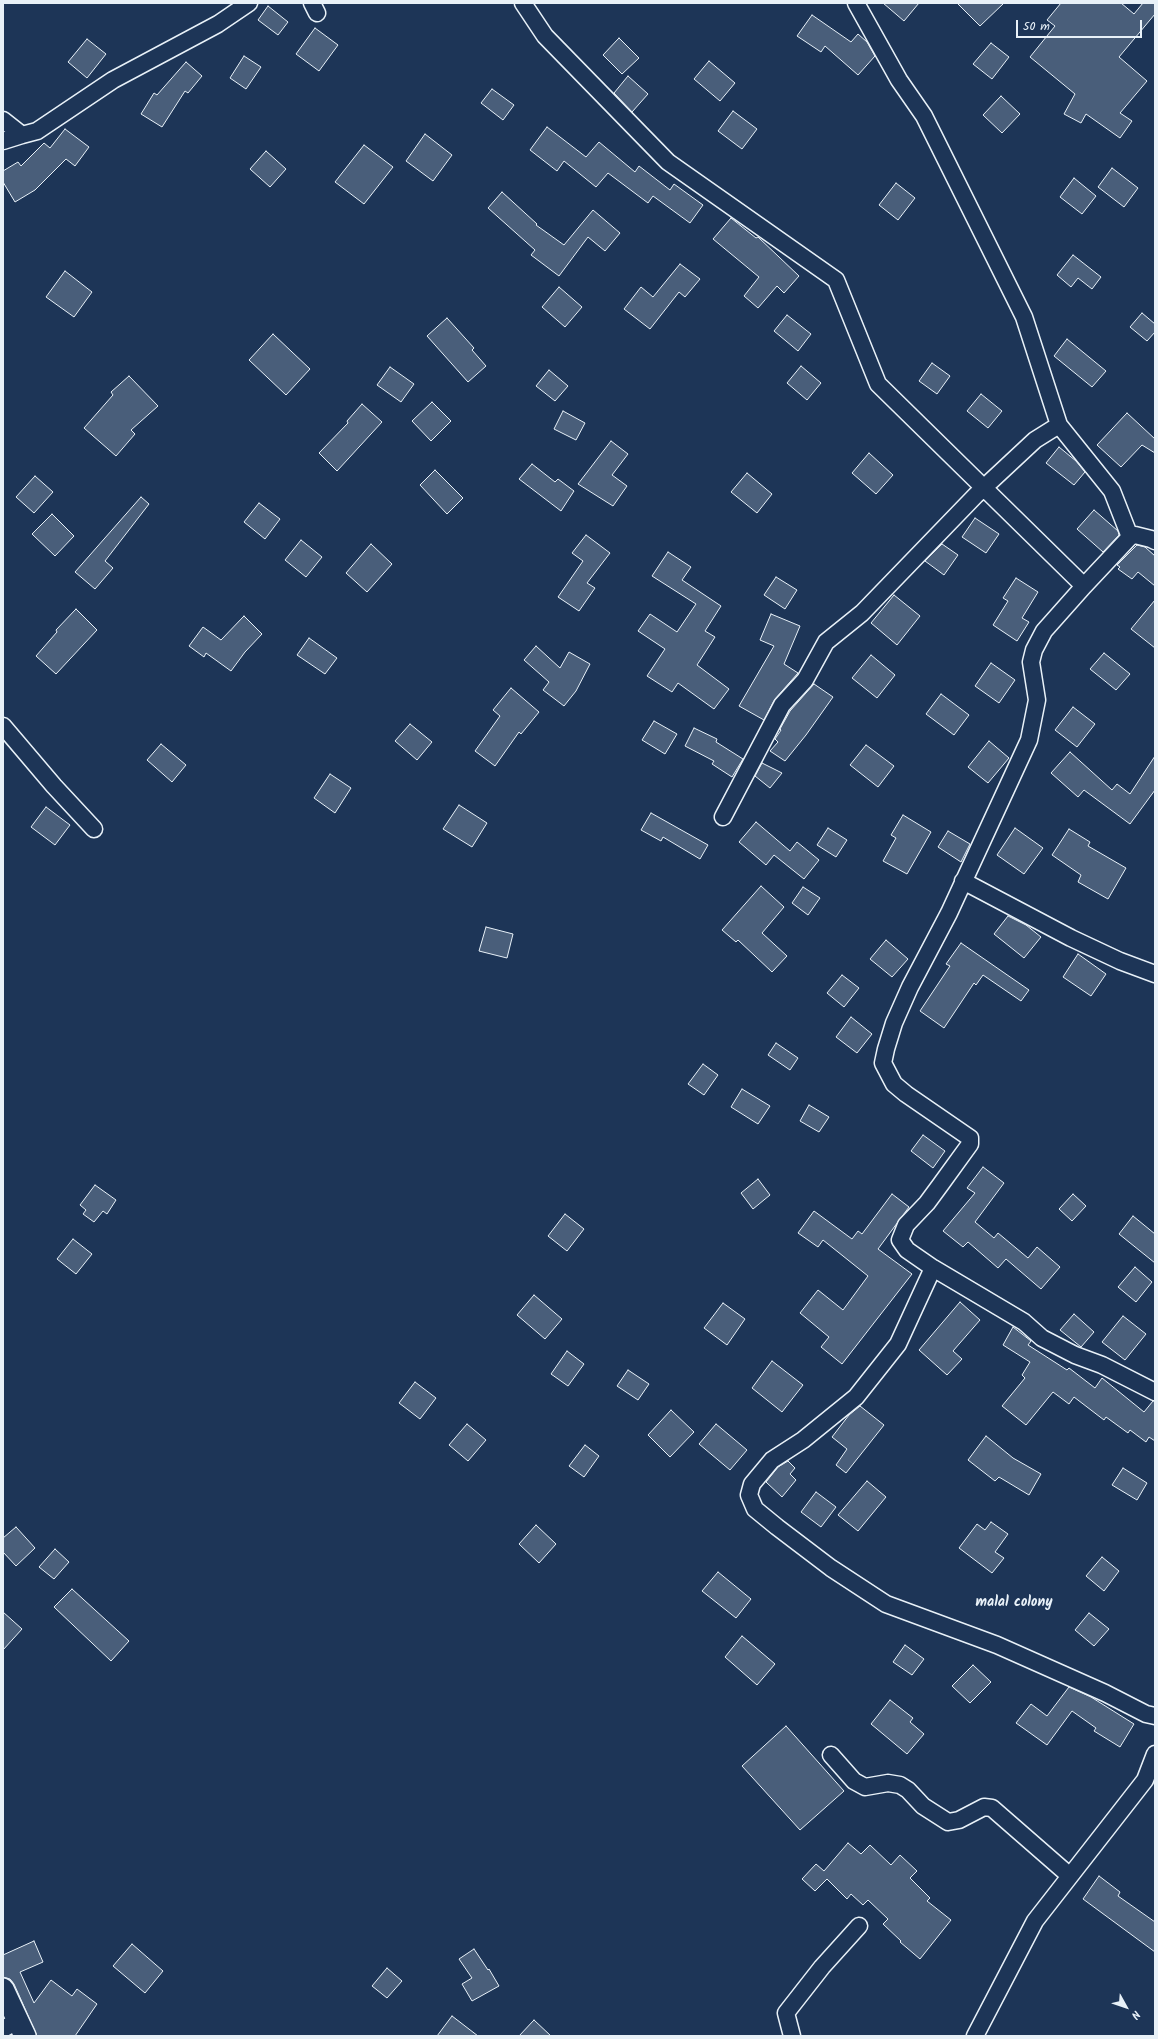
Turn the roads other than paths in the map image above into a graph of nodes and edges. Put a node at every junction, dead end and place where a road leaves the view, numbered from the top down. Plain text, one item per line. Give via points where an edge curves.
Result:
1 (249, 3) edge
2 (523, 3) edge
3 (856, 3) edge
4 (3, 120) edge
5 (22, 135) junction
6 (3, 141) edge
7 (1059, 425) junction
8 (984, 488) junction
9 (1130, 537) junction
10 (1155, 541) edge
11 (1084, 586) junction
12 (3, 726) edge
13 (723, 817) dead end
14 (94, 829) dead end
15 (963, 882) junction
16 (1155, 974) edge
17 (934, 1268) junction
18 (1155, 1392) edge
19 (1155, 1716) edge
20 (1155, 1754) edge
21 (831, 1755) dead end
22 (1070, 1876) junction
23 (859, 1926) dead end
24 (3, 1989) edge
25 (15, 2029) edge
26 (792, 2036) edge
27 (975, 2036) edge

1 - 5 street via 218,24 113,80 38,131
2 - 8 street via 545,36 668,162 836,280 878,384
3 - 7 street via 899,80 924,116 1024,317
4 - 5 street
5 - 6 street
7 - 8 street via 1035,440
7 - 9 street via 1112,491
8 - 11 street
8 - 13 street via 862,613 826,642 805,680 782,705
9 - 10 street via 1135,535
9 - 11 street
11 - 15 street via 1044,631 1034,650 1031,662 1037,700 1029,740
12 - 14 street
15 - 16 street via 1120,961
15 - 17 street via 894,1023 883,1063 894,1084 970,1138 970,1144 941,1184 906,1225 900,1240 907,1250
17 - 18 street via 1024,1322 1042,1338
17 - 19 street via 898,1344 856,1397 803,1440 772,1460 752,1484 749,1495 755,1509 831,1568 886,1604 997,1645
20 - 22 street via 1145,1780
21 - 22 street via 854,1781 865,1787 888,1783 900,1785 923,1806 948,1822 960,1820 984,1807 992,1808
22 - 27 street via 1035,1920
23 - 26 street via 786,2013
24 - 25 main road

